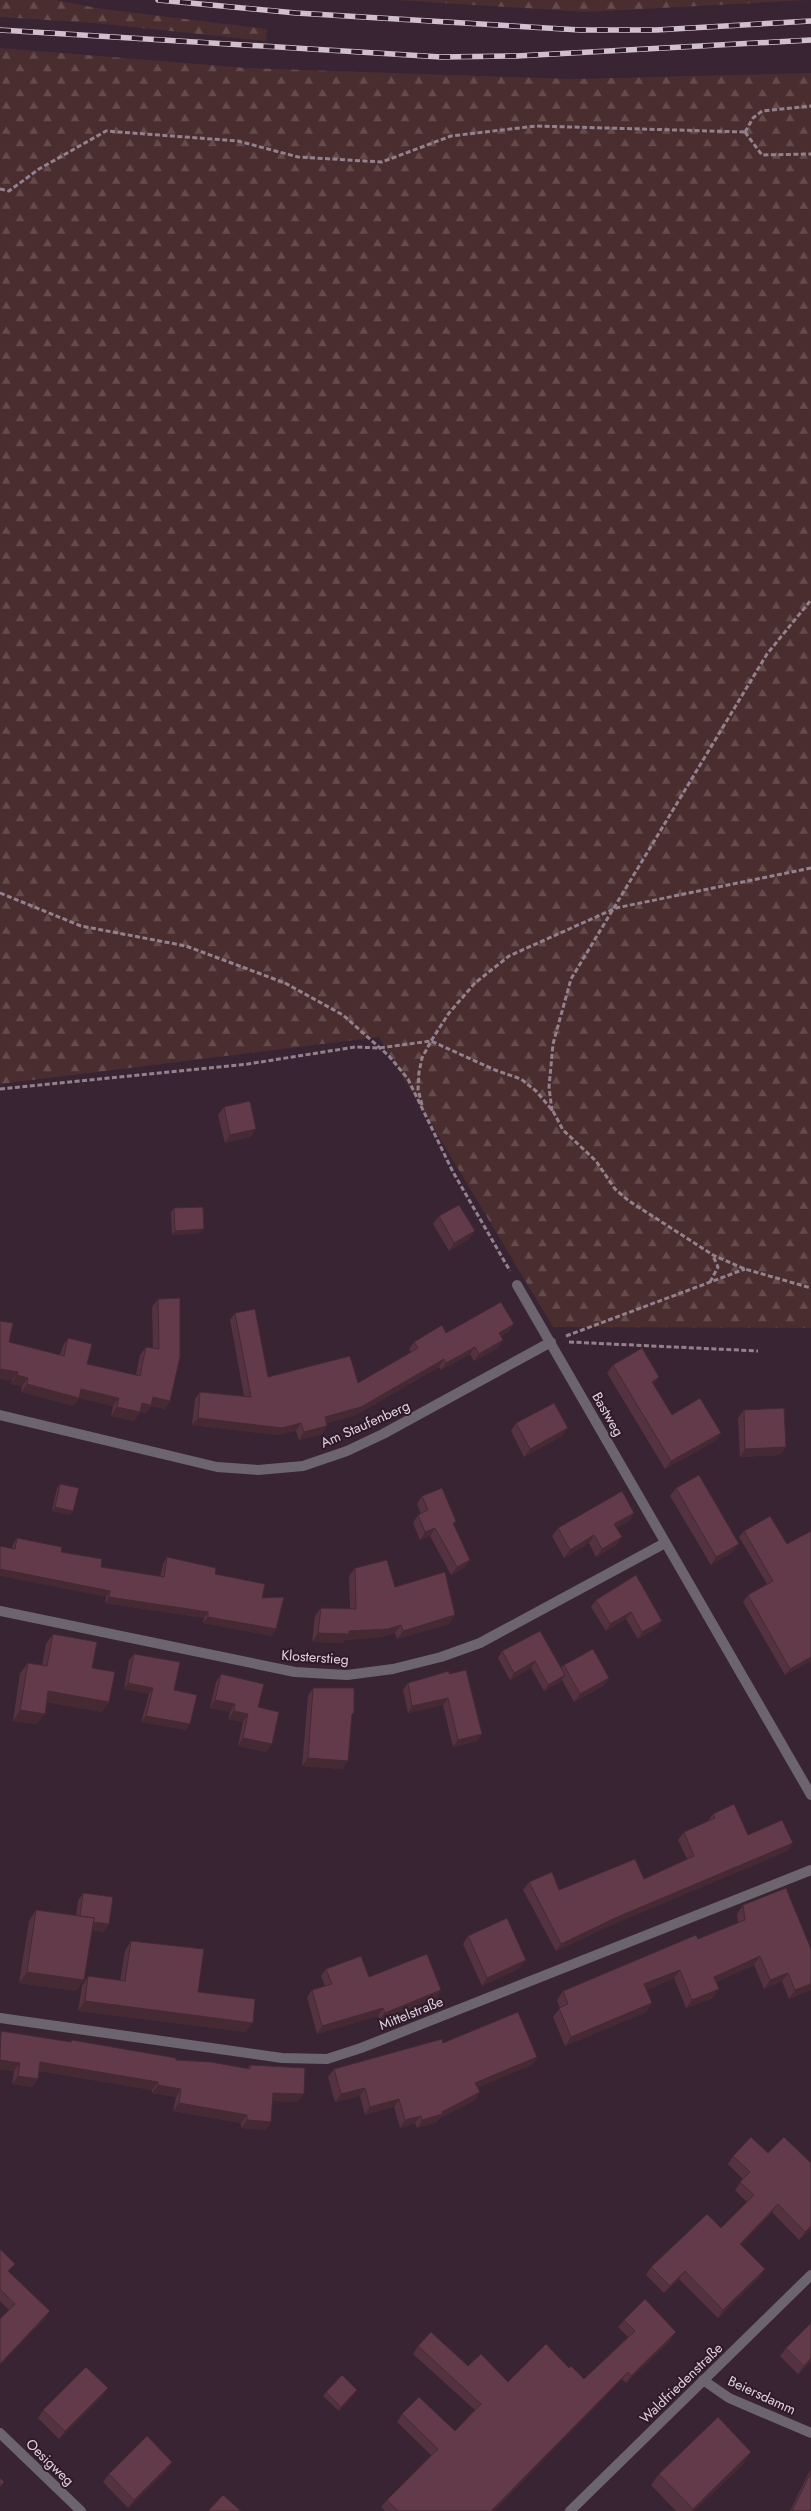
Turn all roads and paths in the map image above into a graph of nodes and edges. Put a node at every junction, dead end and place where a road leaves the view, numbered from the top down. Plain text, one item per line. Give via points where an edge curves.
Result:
1 (811, 106) edge
2 (745, 132) junction
3 (811, 154) edge
4 (0, 189) edge
5 (811, 600) edge
6 (811, 868) edge
7 (0, 893) edge
8 (616, 908) junction
9 (431, 1040) junction
10 (380, 1048) junction
11 (0, 1089) edge
12 (423, 1111) junction
13 (552, 1111) junction
14 (713, 1255) junction
15 (746, 1269) junction
16 (710, 1282) junction
17 (517, 1284) joint
18 (811, 1288) edge
19 (551, 1342) junction
20 (758, 1351) dead end
21 (0, 1415) edge
22 (665, 1543) junction
23 (0, 1611) edge
24 (811, 1795) edge
25 (811, 1870) edge
26 (0, 2018) edge
27 (811, 2275) edge
28 (703, 2380) junction
29 (0, 2433) edge
30 (811, 2433) edge
31 (81, 2511) edge
32 (570, 2511) edge

1 - 2 path via 762,111 753,118
2 - 3 path via 762,155
2 - 4 path via 536,126 451,136 382,162 298,157 238,142 106,131 39,169 9,191
5 - 8 path via 767,654
6 - 8 path
7 - 10 path via 81,926 186,946 285,983 343,1015
8 - 9 path via 509,956 475,983
8 - 13 path via 571,979 552,1044 549,1087
9 - 10 path
9 - 12 path via 419,1072 418,1089
9 - 13 path via 521,1079
10 - 11 path via 355,1047 248,1064
10 - 12 path via 408,1080
12 - 17 path via 453,1172
13 - 14 path via 563,1130 596,1161 615,1189
14 - 15 path
14 - 16 path via 718,1267
15 - 16 path
15 - 18 path
16 - 19 path
17 - 19 street, Bastweg
19 - 20 path
19 - 21 street, Am Staufenberg via 383,1434 303,1466 258,1470 217,1467
19 - 22 street, Bastweg
22 - 23 street, Klosterstieg via 480,1643 393,1669 347,1675 295,1672
22 - 24 street, Bastweg
25 - 26 street, Mittelstraße via 327,2059 273,2057
27 - 28 street, Waldfriedenstraße
28 - 30 street, Beiersdamm via 729,2398
28 - 32 street, Waldfriedenstraße
29 - 31 street, Oesigweg

